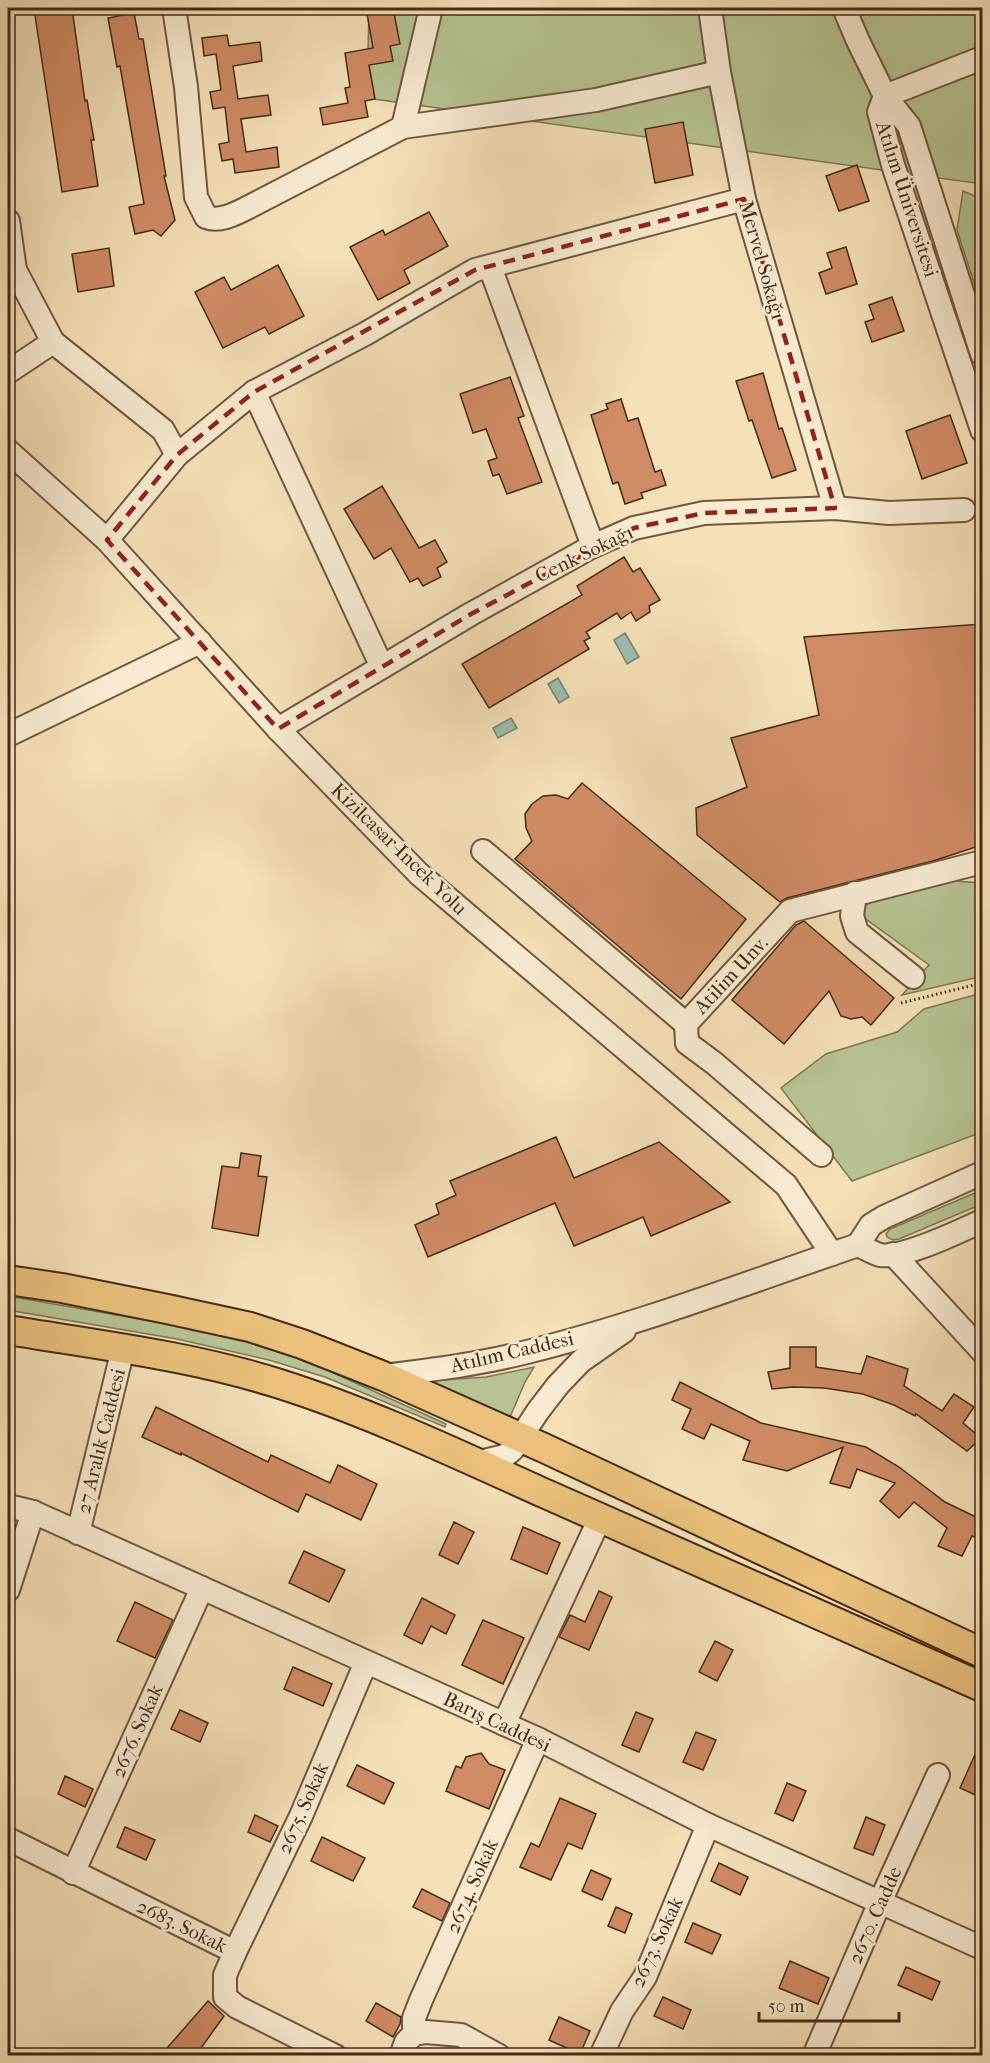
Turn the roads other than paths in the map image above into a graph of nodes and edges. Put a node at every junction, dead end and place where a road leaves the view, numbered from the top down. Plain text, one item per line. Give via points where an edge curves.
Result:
1 (174, 8) edge
2 (431, 8) edge
3 (710, 8) edge
4 (844, 8) edge
5 (982, 58) edge
6 (719, 72) junction
7 (885, 96) junction
8 (403, 127) junction
9 (744, 200) junction
10 (8, 221) edge
11 (11, 265) edge
12 (489, 267) junction
13 (53, 342) junction
14 (982, 354) edge
15 (8, 372) edge
16 (254, 392) junction
17 (982, 430) edge
18 (8, 451) edge
19 (177, 455) junction
20 (835, 508) junction
21 (964, 510) dead end
22 (107, 540) junction
23 (594, 546) junction
24 (200, 642) junction
25 (382, 667) junction
26 (278, 729) junction
27 (8, 735) edge
28 (483, 852) dead end
29 (981, 862) edge
30 (855, 893) junction
31 (913, 977) dead end
32 (686, 1024) junction
33 (821, 1155) dead end
34 (982, 1173) edge
35 (982, 1221) edge
36 (858, 1245) junction
37 (832, 1254) junction
38 (893, 1254) junction
39 (8, 1280) edge
40 (640, 1320) junction
41 (8, 1330) edge
42 (123, 1349) junction
43 (982, 1351) edge
44 (383, 1376) junction
45 (520, 1438) junction
46 (476, 1463) junction
47 (8, 1506) edge
48 (33, 1512) junction
49 (600, 1518) junction
50 (78, 1533) junction
51 (202, 1588) junction
52 (8, 1590) edge
53 (982, 1653) edge
54 (366, 1662) junction
55 (982, 1687) edge
56 (504, 1724) junction
57 (538, 1739) junction
58 (938, 1775) dead end
59 (708, 1825) junction
60 (8, 1839) edge
61 (73, 1873) junction
62 (880, 1902) junction
63 (982, 1948) edge
64 (235, 1952) junction
65 (414, 2034) junction
66 (335, 2055) edge
67 (401, 2055) edge
68 (499, 2055) edge
69 (601, 2055) edge
70 (814, 2055) edge

1 - 8 street via 196,197 206,217 219,219 245,209
2 - 8 street
3 - 6 street, Mervel Sokağı
4 - 7 street
5 - 7 street
6 - 8 street via 596,100
6 - 9 street, Mervel Sokağı
7 - 14 street, Atılım Üniversitesi via 909,126
7 - 17 street, Atılım Üniversitesi via 879,112 893,165
9 - 12 street
9 - 20 street, Mervel Sokağı
10 - 11 street
11 - 13 street
12 - 16 street via 476,270
12 - 23 street
13 - 15 street
13 - 19 street via 162,430
16 - 19 street
16 - 25 street
18 - 22 street, Kizilcasar-Incek Yolu
19 - 22 street
20 - 21 street, Cenk Sokağı via 889,513
20 - 23 street, Cenk Sokağı via 704,513 634,528
22 - 24 street, Kizilcasar-Incek Yolu
23 - 25 street, Cenk Sokağı
24 - 26 street, Kizilcasar-Incek Yolu
24 - 27 street
25 - 26 street, Cenk Sokağı
26 - 37 street, Kizilcasar-Incek Yolu via 419,874 786,1185
28 - 32 street
29 - 30 street, Atilim Unv.
30 - 31 street via 852,916 857,932
30 - 32 street, Atilim Unv. via 790,911
32 - 33 street, Atilim Unv. via 687,1043
34 - 36 street via 884,1217 872,1225
35 - 38 street via 937,1241
36 - 37 street, Atılım Caddesi
36 - 38 street via 880,1255
37 - 40 street, Atılım Caddesi
38 - 43 street
39 - 44 main road via 250,1328
40 - 44 street, Atılım Caddesi via 527,1352
40 - 45 street, Atılım Caddesi via 581,1361 558,1384
41 - 42 main road
42 - 46 main road via 191,1361 280,1384
42 - 50 street, 27 Aralık Caddesi
44 - 45 main road
45 - 46 street, Atılım Caddesi via 505,1456
45 - 53 main road
46 - 49 main road
47 - 48 street, Barış Caddesi
48 - 50 street, Barış Caddesi
48 - 52 street
49 - 55 main road
49 - 56 street
50 - 51 street, Barış Caddesi
51 - 54 street, Barış Caddesi
51 - 61 street, 2676. Sokak
54 - 56 street, Barış Caddesi
54 - 64 street, 2675. Sokak via 301,1816
56 - 57 street, Barış Caddesi
57 - 59 street, Barış Caddesi
57 - 65 street, 2674. Sokak via 421,2000 414,2018
58 - 62 street, 2670. Cadde
59 - 62 street, Barış Caddesi
59 - 69 street, 2673. Sokak via 645,1977
60 - 61 street, 2683. Sokak
61 - 64 street, 2683. Sokak
62 - 63 street, Barış Caddesi
62 - 70 street, 2670. Cadde
64 - 66 street, 2683. Sokak via 225,1975 225,1997 237,2007
65 - 67 street
65 - 68 street via 426,2031 461,2035

